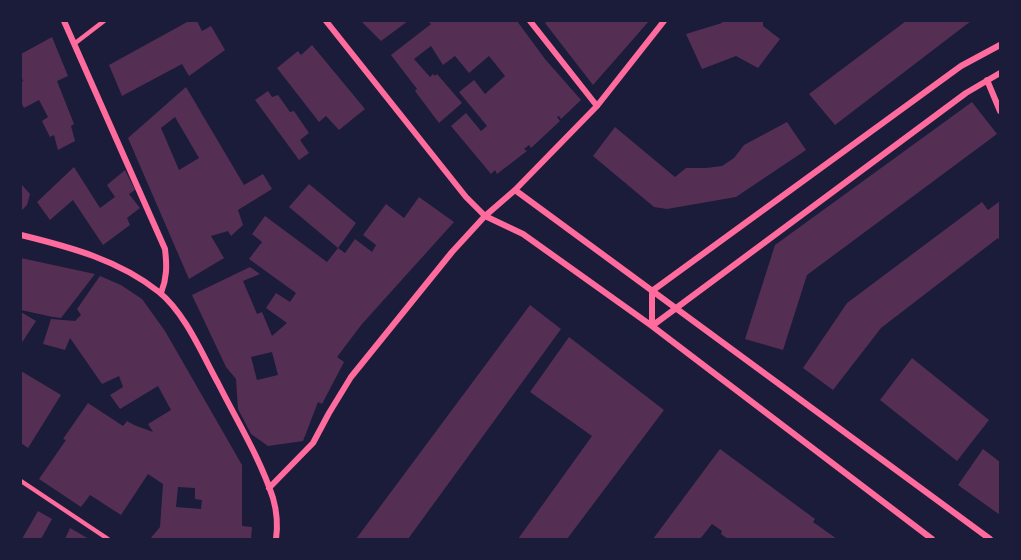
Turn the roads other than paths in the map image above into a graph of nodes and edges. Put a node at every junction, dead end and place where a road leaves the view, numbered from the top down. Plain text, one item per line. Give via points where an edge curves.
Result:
1 (64, 21) edge
2 (104, 21) edge
3 (326, 21) edge
4 (530, 21) edge
5 (664, 21) edge
6 (74, 44) junction
7 (1000, 45) edge
8 (1000, 73) edge
9 (987, 80) junction
10 (597, 106) junction
11 (1000, 111) edge
12 (516, 190) junction
13 (485, 216) junction
14 (21, 235) edge
15 (652, 291) junction
16 (161, 293) junction
17 (676, 309) junction
18 (652, 326) junction
19 (21, 482) edge
20 (269, 488) junction
21 (108, 539) edge
22 (276, 539) edge
23 (932, 539) edge
24 (990, 539) edge

1 - 6 street
2 - 6 lane
3 - 13 street
4 - 10 street
5 - 10 street
6 - 16 street via 165,249 167,270
7 - 15 street via 961,66
8 - 9 street
9 - 11 street
9 - 17 street
10 - 12 street
12 - 13 street
12 - 15 street
13 - 18 street via 523,234
13 - 20 street via 351,377 305,454
14 - 16 street via 102,259
15 - 17 street
15 - 18 street
16 - 20 street via 186,324
17 - 18 street
17 - 24 street
18 - 23 street
19 - 21 lane
20 - 22 street via 277,516

